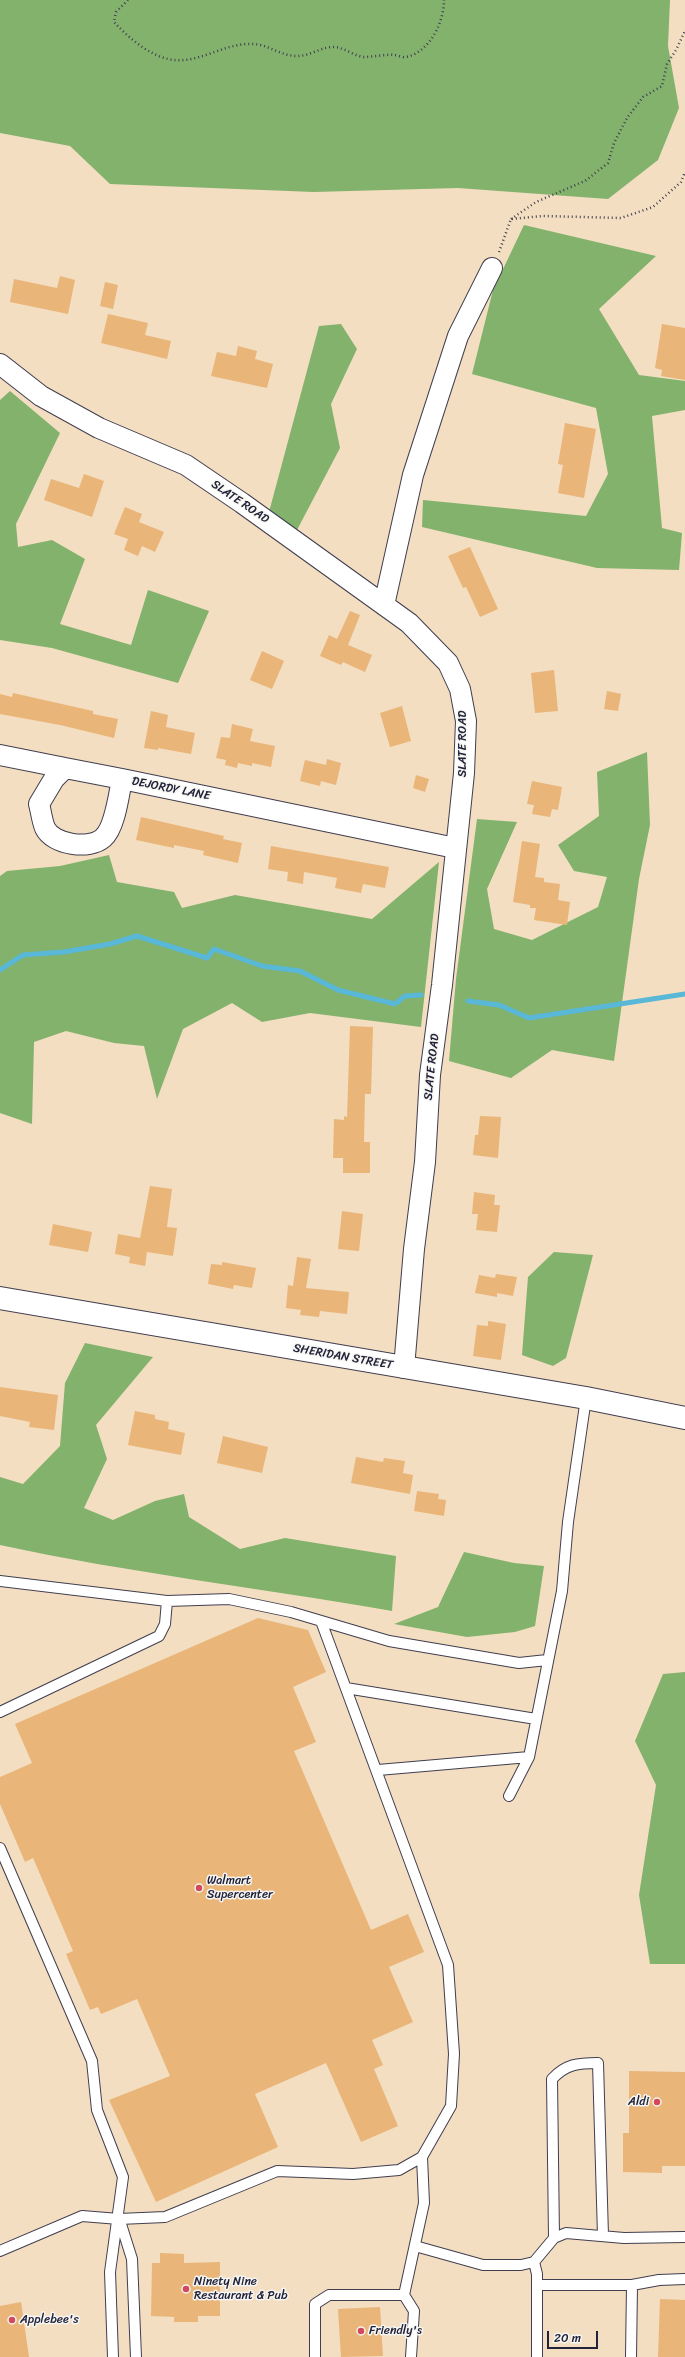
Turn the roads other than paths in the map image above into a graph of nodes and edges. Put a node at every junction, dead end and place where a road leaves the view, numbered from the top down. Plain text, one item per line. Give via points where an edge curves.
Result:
1 (492, 268) road end
2 (0, 364) edge
3 (384, 605) junction
4 (0, 755) edge
5 (65, 768) junction
6 (122, 779) junction
7 (455, 848) junction
8 (0, 1298) edge
9 (404, 1368) junction
10 (586, 1398) junction
11 (685, 1418) edge
12 (0, 1581) edge
13 (167, 1601) junction
14 (321, 1621) junction
15 (547, 1660) junction
16 (346, 1688) junction
17 (0, 1712) edge
18 (536, 1719) junction
19 (529, 1757) junction
20 (378, 1770) junction
21 (509, 1796) dead end
22 (0, 1848) edge
23 (422, 2157) junction
24 (119, 2219) junction
25 (603, 2236) junction
26 (685, 2237) edge
27 (554, 2238) junction
28 (414, 2246) junction
29 (0, 2251) edge
30 (534, 2262) junction
31 (685, 2279) edge
32 (537, 2285) junction
33 (632, 2285) junction
34 (404, 2295) junction
35 (113, 2357) edge
36 (136, 2357) edge
37 (315, 2357) edge
38 (412, 2357) edge
39 (537, 2357) edge
40 (631, 2357) edge

1 - 3 street via 458,336 416,468
2 - 3 street, SLATE ROAD via 41,396 99,428 186,465
3 - 7 street, SLATE ROAD via 409,624 448,663 460,689 466,721 464,773
4 - 5 street
5 - 6 street
5 - 6 street, DEJORDY LANE via 54,779 39,804 45,829 61,841 86,846 104,838 112,823
6 - 7 street, DEJORDY LANE
7 - 9 street, SLATE ROAD via 442,985 430,1075 425,1162 414,1249
8 - 9 street, SHERIDAN STREET
9 - 10 street, SHERIDAN STREET
10 - 11 street, SHERIDAN STREET
10 - 15 lane via 568,1522 562,1591
12 - 13 lane
13 - 14 lane via 229,1599
13 - 17 lane via 165,1624 159,1636
14 - 15 lane via 389,1641 485,1658 519,1663
14 - 16 lane
15 - 18 lane
16 - 18 lane
16 - 20 lane
18 - 19 lane
19 - 20 lane
19 - 21 lane
20 - 23 lane via 448,1965 454,2054 451,2106
22 - 24 lane via 92,2061 97,2110 124,2176
23 - 24 lane via 399,2170 353,2174 277,2171 165,2217
23 - 28 lane via 424,2203
24 - 29 lane via 82,2216
24 - 35 lane via 110,2272
24 - 36 lane via 132,2259
25 - 26 lane
25 - 27 lane via 566,2233
25 - 27 lane via 598,2063 576,2063 562,2068 552,2079
27 - 30 lane
28 - 30 lane via 483,2265 521,2265
28 - 34 lane
30 - 32 lane
31 - 33 lane
32 - 33 lane
32 - 39 lane
33 - 40 lane
34 - 37 lane via 329,2296 315,2304
34 - 38 lane via 414,2310

